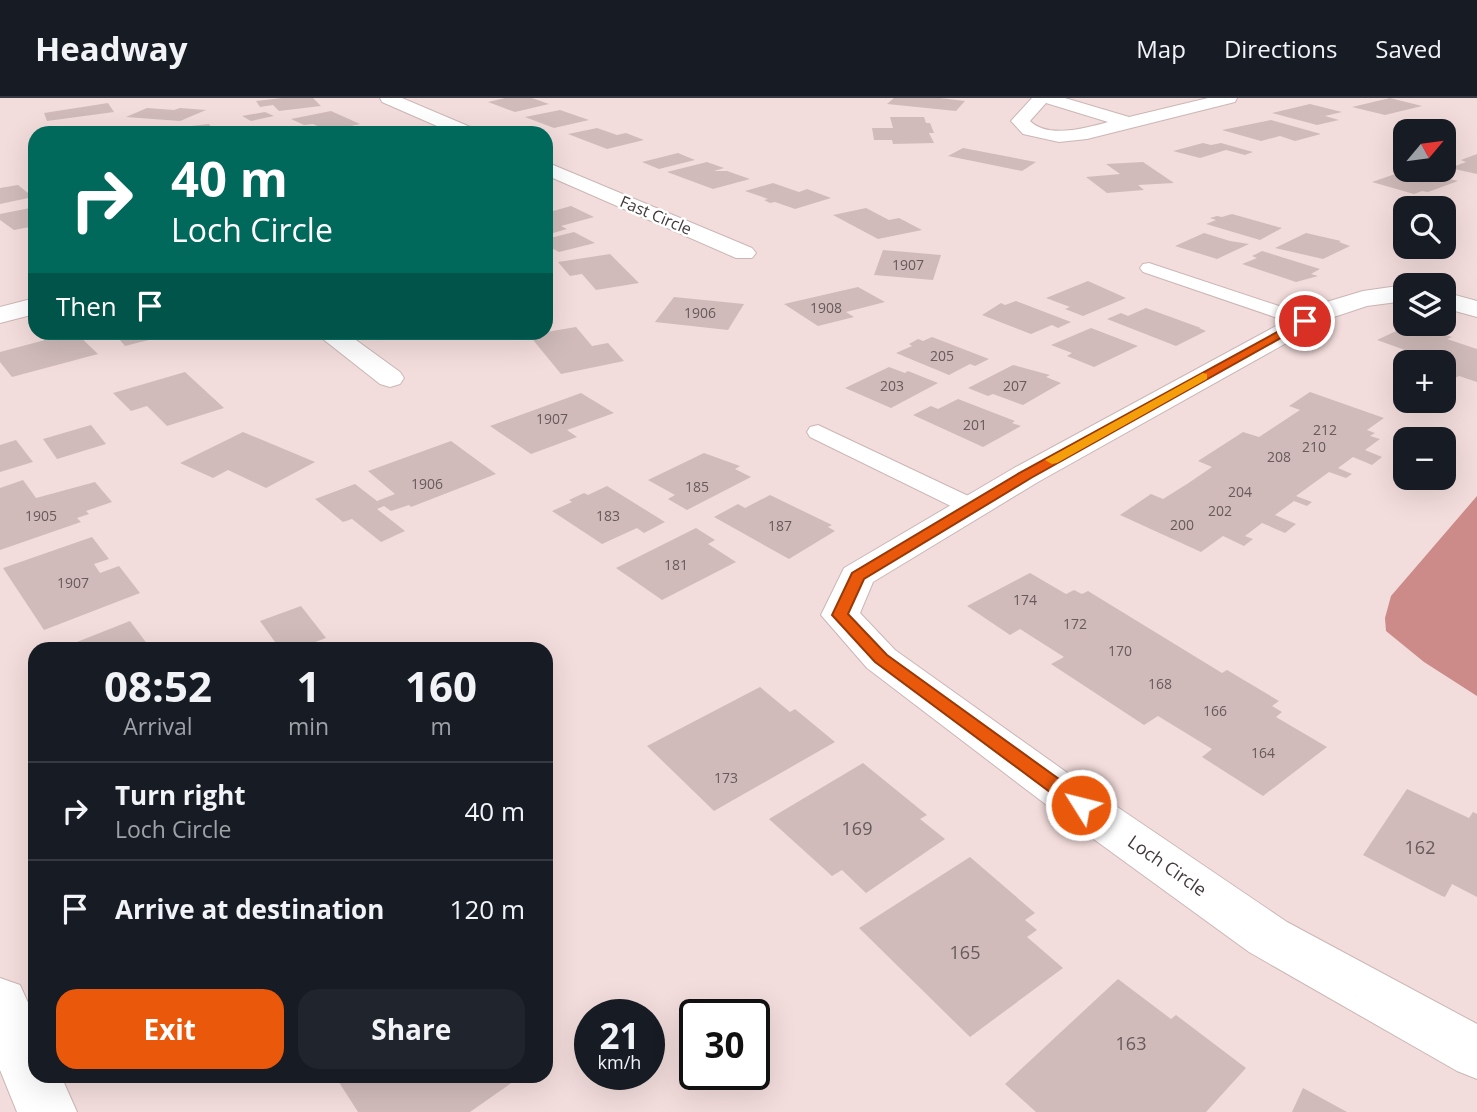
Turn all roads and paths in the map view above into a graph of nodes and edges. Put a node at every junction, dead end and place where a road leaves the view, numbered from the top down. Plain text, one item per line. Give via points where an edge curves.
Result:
1 (388, 98) edge
2 (1041, 98) edge
3 (1048, 98) edge
4 (1229, 98) edge
5 (1128, 122) junction
6 (452, 126) edge
7 (553, 170) edge
8 (568, 177) junction
9 (553, 181) edge
10 (744, 253) dead end
11 (1149, 268) dead end
12 (1393, 295) edge
13 (1456, 303) edge
14 (28, 308) edge
15 (1477, 309) edge
16 (0, 315) edge
17 (1305, 321) junction
18 (338, 340) edge
19 (390, 378) dead end
20 (818, 432) dead end
21 (972, 507) junction
22 (0, 1002) edge
23 (1477, 1053) edge
24 (28, 1068) edge
25 (35, 1083) edge
26 (47, 1112) edge

1 - 6 street
2 - 5 street via 1020,121 1029,130 1059,136
3 - 5 street
4 - 5 street
7 - 8 street, Fast Circle
8 - 9 street
8 - 10 street, Fast Circle
11 - 17 lane
12 - 17 street, Loch Circle via 1363,299
13 - 15 street
14 - 16 street
17 - 21 street, Loch Circle
18 - 19 street
20 - 21 lane
21 - 23 street, Loch Circle via 857,576 840,615 881,659 1268,937
22 - 24 street
25 - 26 street

